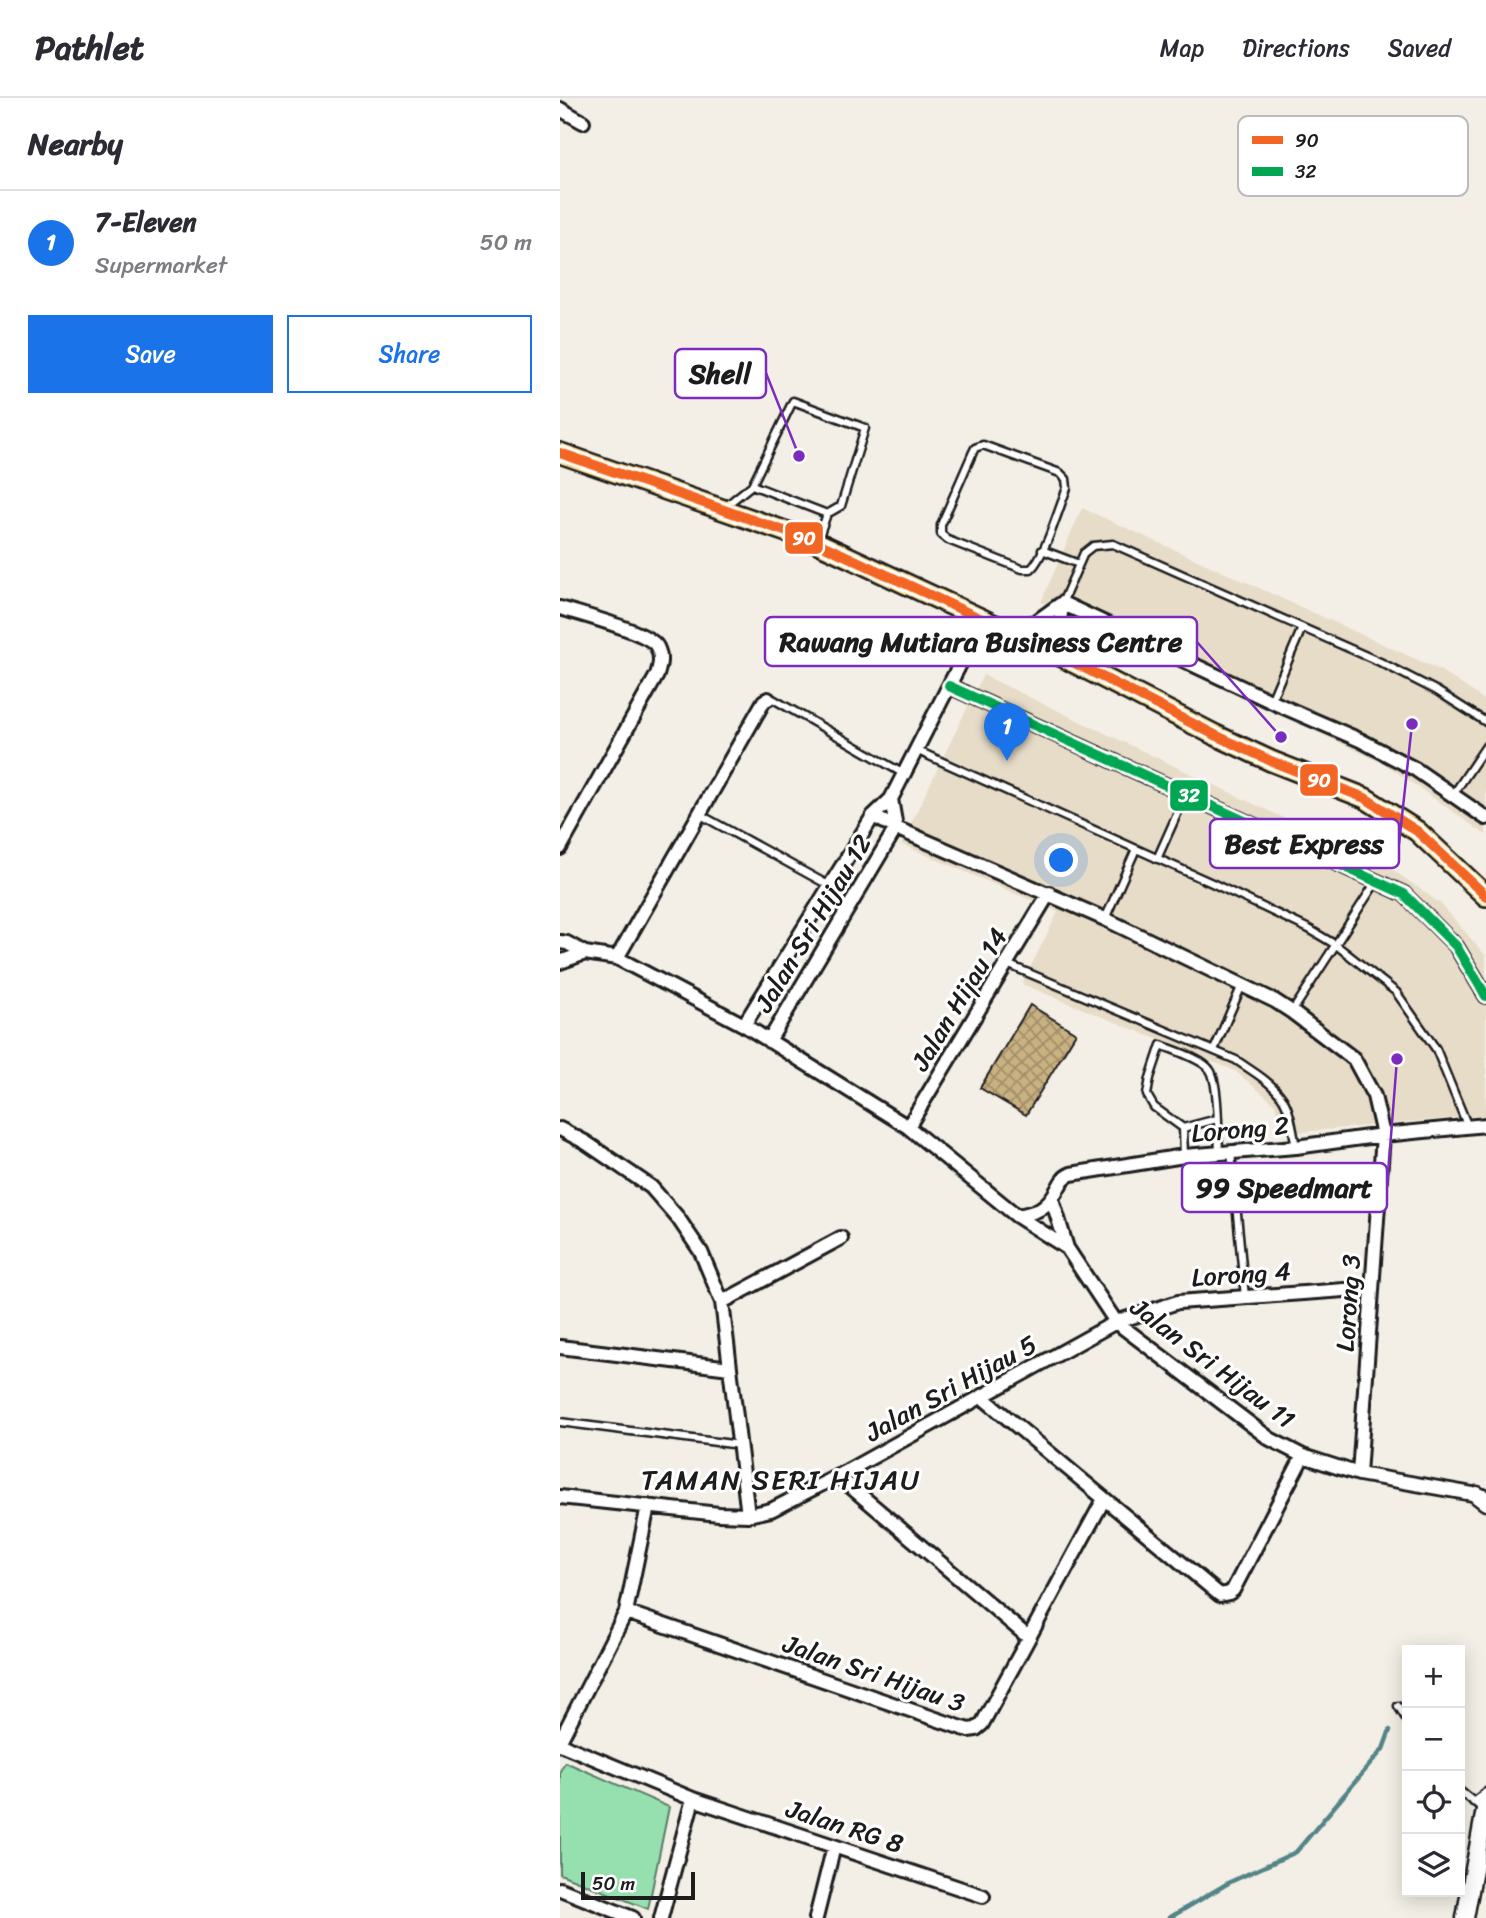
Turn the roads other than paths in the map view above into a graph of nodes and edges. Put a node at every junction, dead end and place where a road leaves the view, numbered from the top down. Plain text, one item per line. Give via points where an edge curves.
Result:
1 (560, 109) edge
2 (583, 122) dead end
3 (560, 453) edge
4 (752, 485) junction
5 (722, 509) junction
6 (827, 514) junction
7 (816, 542) junction
8 (1042, 550) junction
9 (1079, 564) junction
10 (1062, 603) junction
11 (560, 608) edge
12 (983, 619) junction
13 (1303, 628) junction
14 (1010, 632) junction
15 (1063, 657) junction
16 (949, 686) junction
17 (768, 699) joint
18 (1271, 701) junction
19 (1486, 722) edge
20 (1486, 747) edge
21 (916, 750) junction
22 (904, 774) junction
23 (1186, 794) junction
24 (1453, 795) junction
25 (891, 799) junction
26 (699, 814) junction
27 (873, 816) junction
28 (1486, 818) edge
29 (896, 828) junction
30 (560, 848) edge
31 (1136, 849) junction
32 (1157, 859) junction
33 (1376, 882) junction
34 (830, 886) junction
35 (1049, 893) junction
36 (1486, 896) edge
37 (1105, 919) junction
38 (560, 942) edge
39 (1336, 945) junction
40 (585, 953) junction
41 (617, 958) junction
42 (560, 962) edge
43 (1007, 964) junction
44 (1242, 985) junction
45 (1486, 996) edge
46 (1292, 1012) junction
47 (744, 1025) junction
48 (769, 1041) junction
49 (1214, 1050) junction
50 (1217, 1119) junction
51 (1486, 1125) edge
52 (908, 1127) junction
53 (1468, 1127) junction
54 (1184, 1128) junction
55 (560, 1129) edge
56 (1383, 1135) junction
57 (1296, 1147) junction
58 (1225, 1153) junction
59 (1184, 1156) junction
60 (1052, 1199) junction
61 (1017, 1216) junction
62 (841, 1238) dead end
63 (1067, 1248) junction
64 (1372, 1288) junction
65 (1245, 1297) junction
66 (722, 1302) junction
67 (1116, 1322) junction
68 (560, 1347) edge
69 (730, 1368) junction
70 (982, 1397) junction
71 (560, 1422) edge
72 (740, 1444) junction
73 (1303, 1456) junction
74 (1359, 1474) junction
75 (838, 1476) junction
76 (560, 1497) edge
77 (1483, 1498) edge
78 (1104, 1499) junction
79 (648, 1506) junction
80 (748, 1515) junction
81 (626, 1612) junction
82 (1028, 1637) junction
83 (1398, 1706) dead end
84 (1402, 1712) edge
85 (560, 1742) edge
86 (1486, 1792) edge
87 (1465, 1794) edge
88 (693, 1799) junction
89 (1482, 1806) edge
90 (834, 1846) junction
91 (560, 1889) edge
92 (983, 1896) dead end
93 (634, 1918) edge
94 (661, 1918) edge
95 (816, 1918) edge
96 (1465, 1918) edge

1 - 2 street
3 - 5 main road
4 - 5 lane
4 - 6 lane
4 - 6 lane via 793,401 866,428 841,506
5 - 7 main road
6 - 7 lane
7 - 12 main road
8 - 8 lane via 1034,566 1026,570 942,534 941,525 975,448 987,446 1064,476 1067,488
8 - 9 lane
9 - 10 lane
9 - 13 lane via 1093,546 1113,544
10 - 14 street via 1037,621
10 - 15 street via 1059,632
10 - 18 street
11 - 30 street via 642,635 657,645 661,659 657,675
12 - 14 main road
12 - 16 street, Jalan Sri Hijau 12
13 - 18 lane
13 - 19 lane via 1437,691
14 - 15 main road
15 - 36 main road via 1271,761 1365,798 1417,831
16 - 21 street, Jalan Sri Hijau 12
16 - 23 street
17 - 22 lane
17 - 26 street
18 - 24 street via 1360,740
20 - 24 lane
21 - 22 street, Jalan Sri Hijau 12
21 - 31 lane
22 - 25 street, Jalan Sri Hijau 12
23 - 32 lane
23 - 33 street
24 - 28 street
25 - 27 street, Jalan Sri Hijau 12
25 - 29 street
26 - 34 lane
26 - 41 street
27 - 29 street, Lorong 3
27 - 34 street, Jalan Sri Hijau 12
29 - 35 street, Lorong 3
29 - 48 street, Jalan Sri Hijau 12
31 - 32 lane
31 - 37 lane
32 - 39 lane
33 - 39 lane
33 - 45 street via 1404,894 1456,946
34 - 47 street, Jalan Sri Hijau 12
35 - 37 street, Lorong 3
35 - 43 street, Jalan Hijau 14
37 - 44 street, Lorong 3
38 - 40 street
39 - 46 lane
39 - 53 lane via 1396,992 1436,1049
40 - 41 street, Jalan Sri Hijau 11
40 - 42 street
41 - 47 street, Jalan Sri Hijau 11
43 - 49 lane
43 - 52 street, Jalan Hijau 14
44 - 46 street, Lorong 3
44 - 49 lane
46 - 56 street, Lorong 3 via 1354,1059 1374,1096
47 - 48 street, Jalan Sri Hijau 11
48 - 52 street, Jalan Sri Hijau 11
49 - 57 lane via 1265,1080 1283,1100
50 - 54 lane
50 - 54 lane via 1215,1080 1209,1068 1161,1045 1147,1095 1154,1107
50 - 58 lane
51 - 53 street, Lorong 2
52 - 61 street, Jalan Sri Hijau 11
53 - 56 street, Lorong 2
54 - 59 lane
55 - 66 street via 651,1187 701,1252
56 - 57 street, Lorong 2
56 - 64 street, Lorong 3
57 - 58 street, Lorong 2
58 - 59 street, Lorong 2
58 - 65 lane
59 - 60 street, Lorong 2 via 1069,1174
60 - 61 street, Lorong 2 via 1041,1210
60 - 63 street, Jalan Sri Hijau 11
61 - 63 street, Jalan Sri Hijau 11
62 - 66 street
63 - 67 street, Jalan Sri Hijau 11
64 - 65 street, Lorong 4
64 - 74 street, Lorong 3
65 - 67 street, Lorong 4 via 1178,1302
66 - 69 street
67 - 70 street, Jalan Sri Hijau 5
67 - 73 street, Jalan Sri Hijau 11 via 1270,1439
68 - 69 street
69 - 72 street
70 - 75 street, Jalan Sri Hijau 5
70 - 78 street
71 - 72 lane
72 - 80 street
73 - 74 street, Jalan Sri Hijau 11
73 - 78 street via 1233,1590 1225,1595 1215,1593
74 - 77 street, Jalan Sri Hijau 11
75 - 80 street, Jalan Sri Hijau 5 via 771,1510
75 - 82 street
76 - 79 street, Jalan Sri Hijau 5
78 - 82 street, Jalan Sri Hijau 3
79 - 80 street, Jalan Sri Hijau 5
79 - 81 street
81 - 82 street, Jalan Sri Hijau 3 via 972,1730 982,1724
81 - 85 street
83 - 84 lane
85 - 88 street, Jalan RG 8
86 - 89 lane
87 - 89 lane
88 - 90 street, Jalan RG 8
88 - 94 street
89 - 96 street
90 - 92 street, Jalan RG 8
90 - 95 street
91 - 93 street

